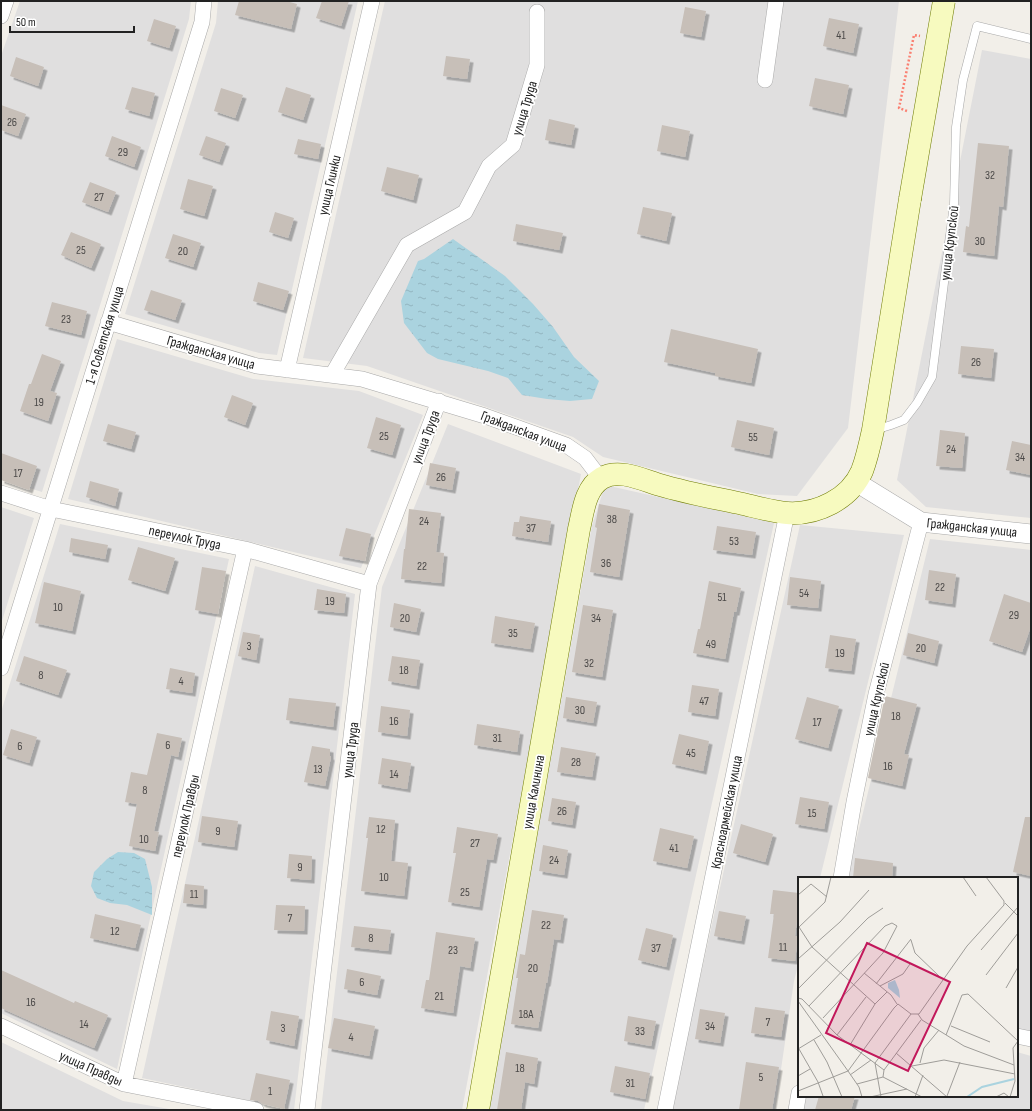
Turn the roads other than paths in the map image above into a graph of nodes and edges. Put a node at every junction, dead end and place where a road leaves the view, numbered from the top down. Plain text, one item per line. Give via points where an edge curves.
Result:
1 (6, 1) edge
2 (204, 1) edge
3 (372, 1) edge
4 (776, 1) edge
5 (944, 1) edge
6 (537, 12) dead end
7 (1, 16) edge
8 (1031, 39) edge
9 (765, 80) dead end
10 (108, 322) junction
11 (287, 370) junction
12 (332, 375) junction
13 (439, 401) junction
14 (873, 430) junction
15 (601, 479) junction
16 (856, 482) junction
17 (1, 493) edge
18 (51, 509) junction
19 (786, 513) junction
20 (922, 522) junction
21 (1031, 534) edge
22 (245, 549) junction
23 (369, 584) junction
24 (1, 668) edge
25 (841, 877) edge
26 (1, 1026) edge
27 (1018, 1036) edge
28 (1031, 1039) edge
29 (124, 1084) junction
30 (798, 1097) edge
31 (256, 1110) edge
32 (307, 1110) edge
33 (478, 1110) edge
34 (665, 1110) edge
35 (796, 1110) edge

1 - 7 street
2 - 10 street, 1-я Советская улица via 202,22
3 - 11 street, улица Глинки
4 - 9 street
5 - 14 main road, bridge
6 - 12 street, улица Труда via 537,65 513,145 489,166 465,212 407,246
8 - 14 lane, улица Крупской via 977,26 963,80 956,127 954,204 932,376 917,404 904,420
10 - 11 street, Гражданская улица via 257,366
10 - 18 street, 1-я Советская улица
11 - 12 street, Гражданская улица
12 - 13 street, Гражданская улица via 362,378
13 - 15 street, Гражданская улица via 566,445 585,458
13 - 23 street, улица Труда
14 - 16 main road via 866,461
15 - 19 main road via 610,474 621,474 676,490
15 - 33 main road, улица Калинина via 587,497 579,529
16 - 19 main road via 837,500 825,506 806,512
16 - 20 street, Гражданская улица
17 - 18 street, переулок Труда
18 - 22 street, переулок Труда
18 - 24 street, 1-я Советская улица
19 - 34 street, Красноармейская улица
20 - 21 street, Гражданская улица
20 - 25 street, улица Крупской via 876,694
22 - 23 street, переулок Труда
22 - 29 street, переулок Правды
23 - 32 street, улица Труда
26 - 29 street, улица Правды
27 - 28 street
29 - 31 street, улица Правды
30 - 35 street

